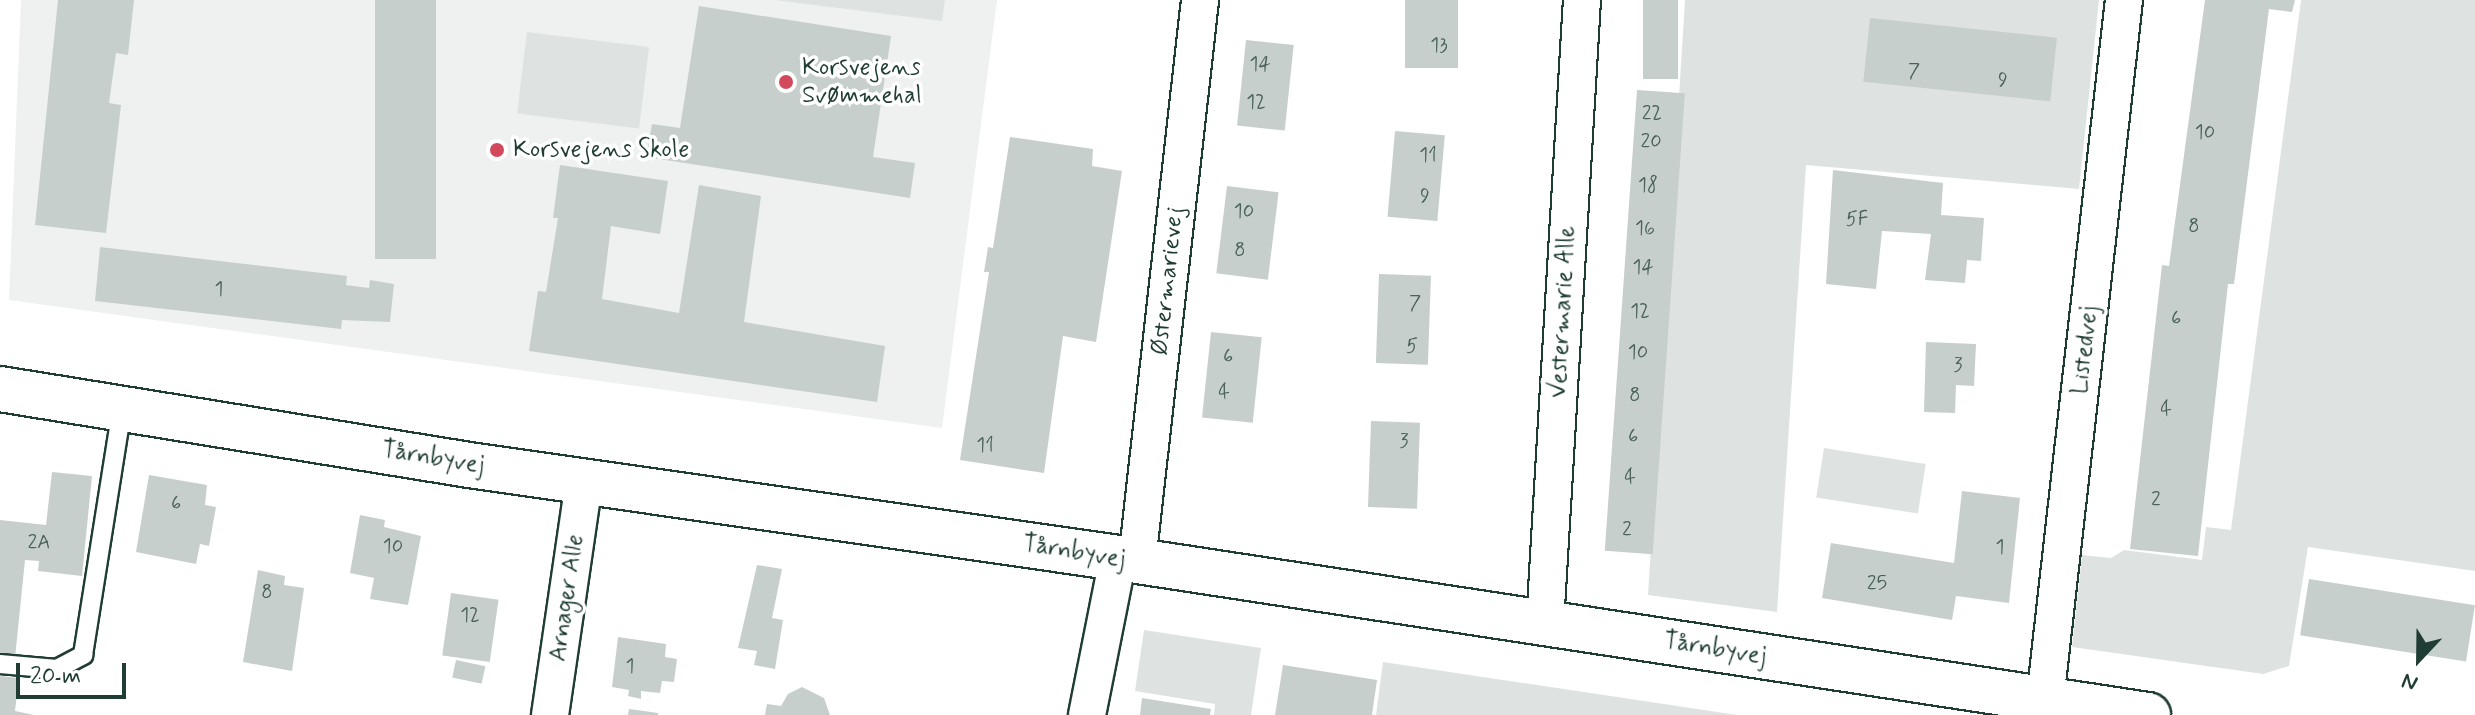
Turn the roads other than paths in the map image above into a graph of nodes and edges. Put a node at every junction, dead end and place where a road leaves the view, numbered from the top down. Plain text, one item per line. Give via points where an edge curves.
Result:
1 (1200, 0) edge
2 (1582, 0) edge
3 (2124, 0) edge
4 (0, 389) edge
5 (122, 408) junction
6 (584, 481) junction
7 (1128, 560) junction
8 (1545, 624) junction
9 (0, 664) edge
10 (2045, 700) junction
11 (550, 715) edge
12 (1087, 715) edge
13 (2148, 715) edge

1 - 7 street, Østermarievej
2 - 8 street, Vestermarie Alle
3 - 10 street, Listedvej
4 - 5 street, Tårnbyvej
5 - 6 street, Tårnbyvej
5 - 9 lane via 83,655 57,669
6 - 7 street, Tårnbyvej
6 - 11 street, Arnager Alle
7 - 8 street, Tårnbyvej
7 - 12 street, Østermarievej
8 - 10 street, Tårnbyvej
10 - 13 street, Tårnbyvej

